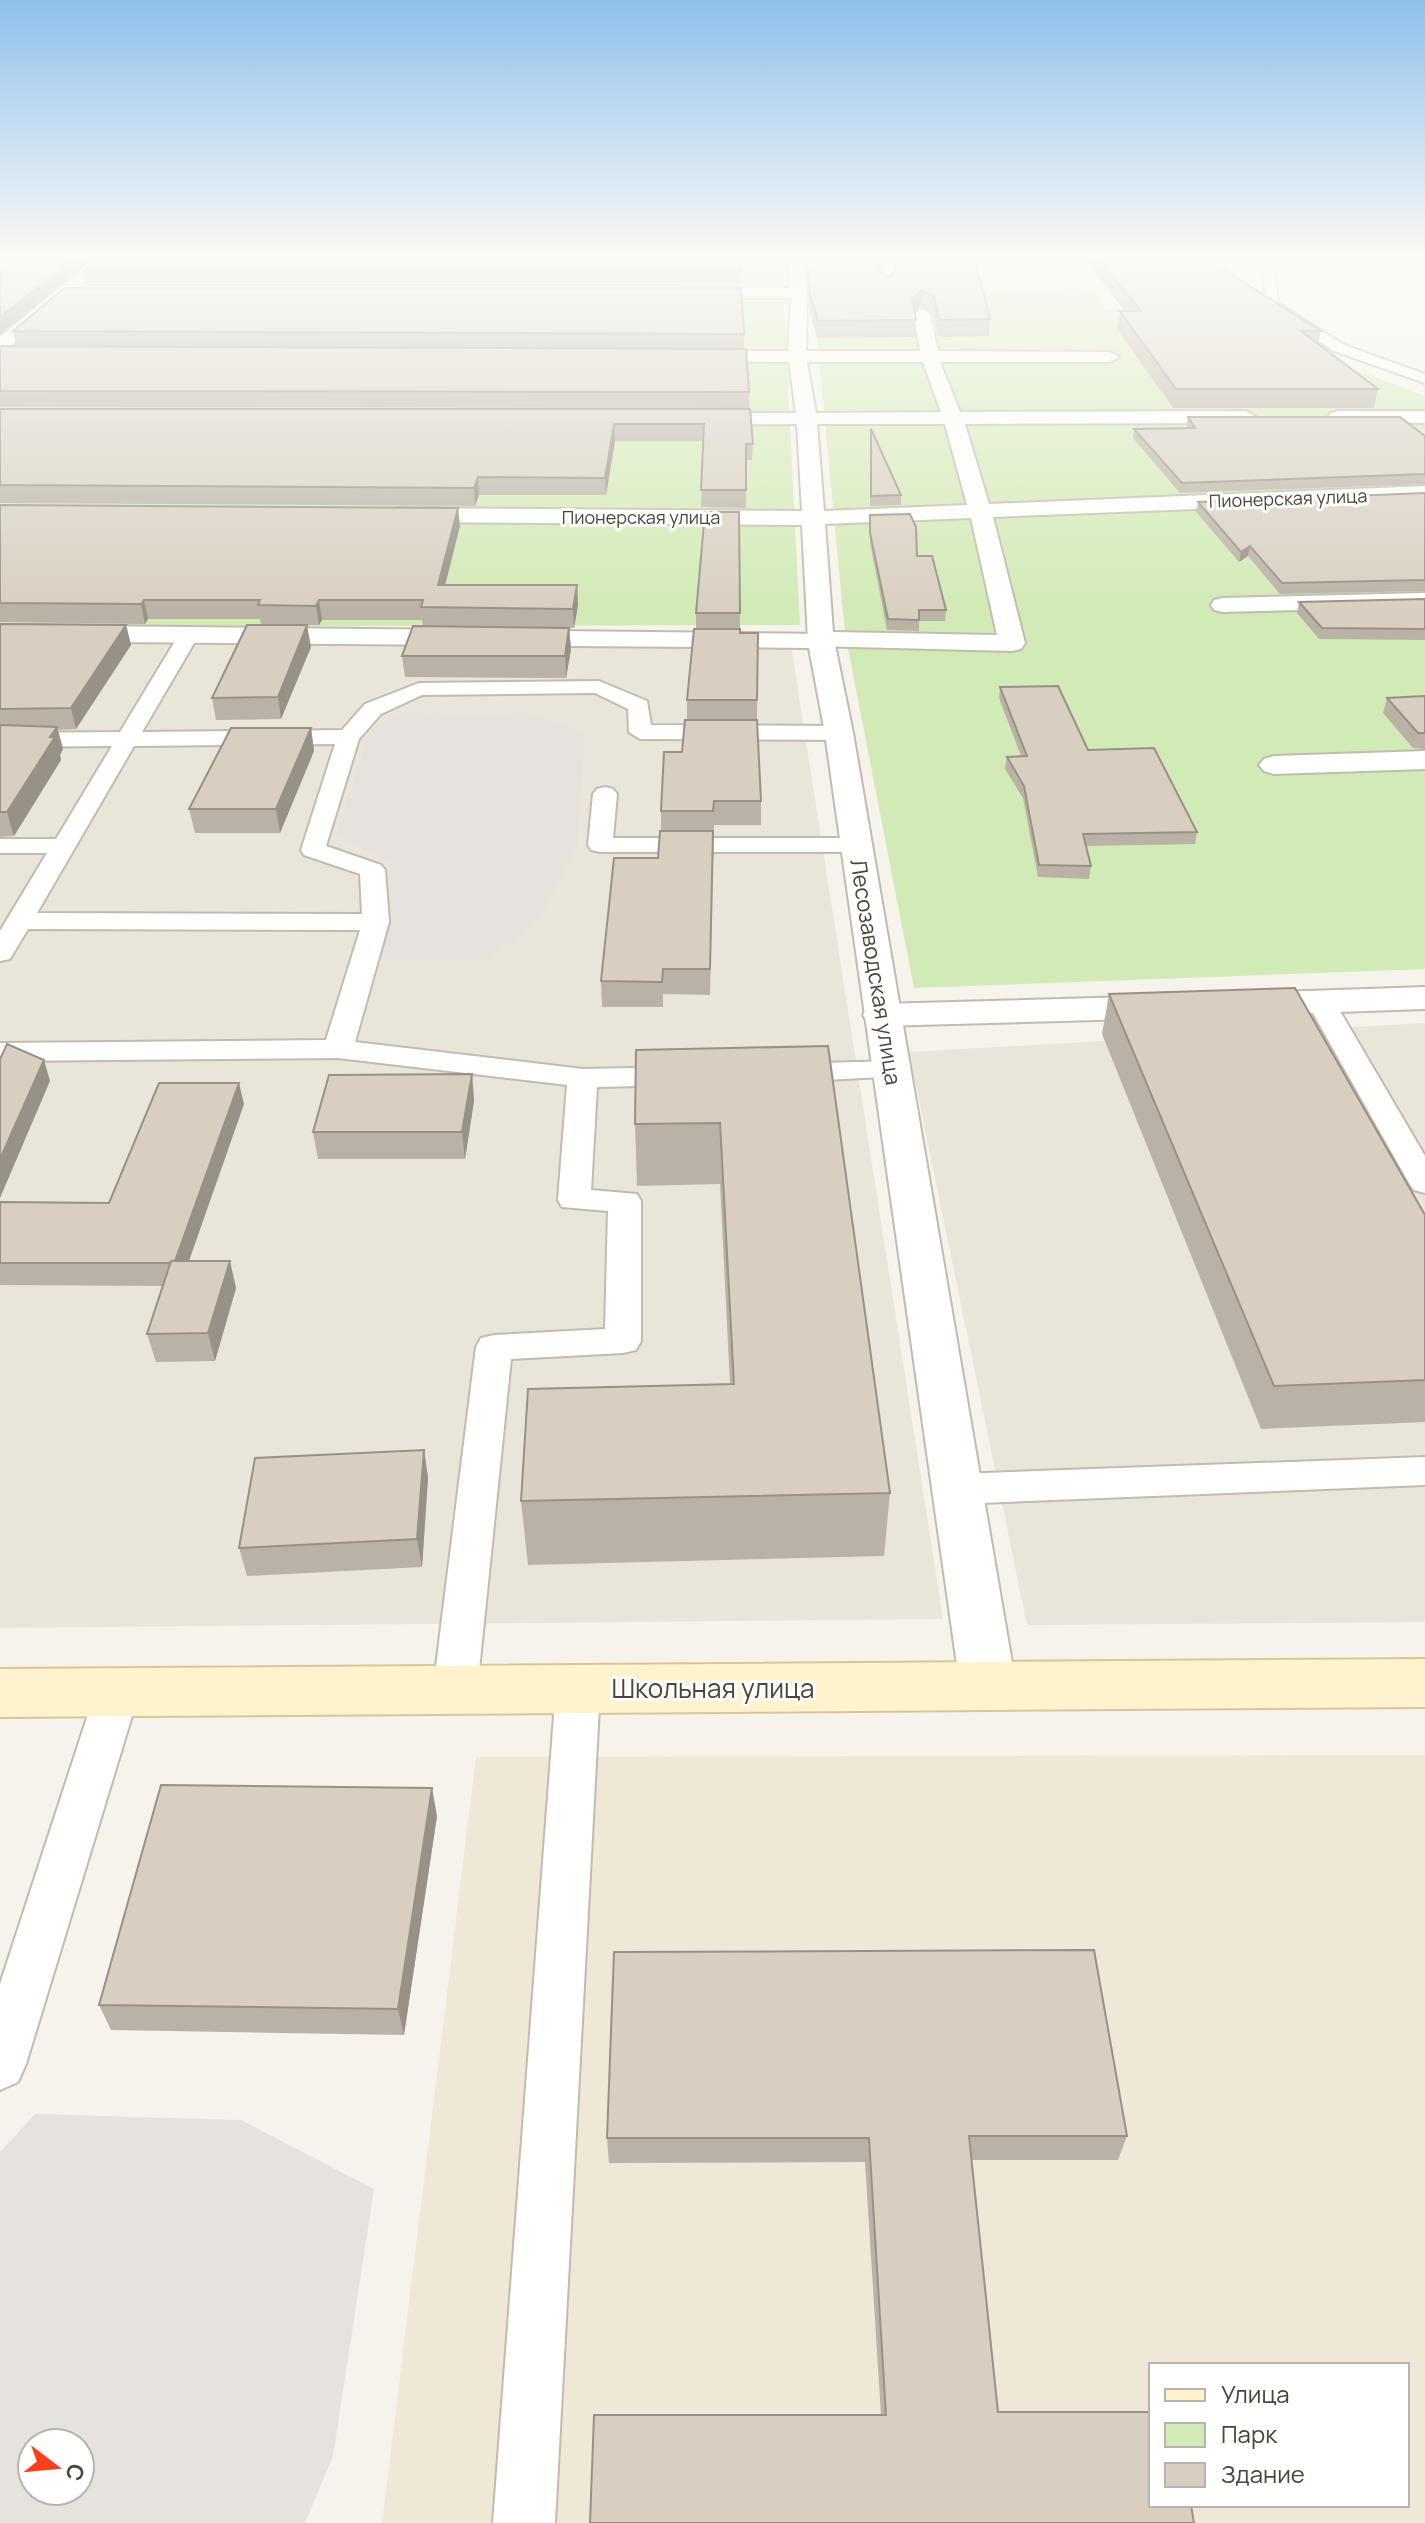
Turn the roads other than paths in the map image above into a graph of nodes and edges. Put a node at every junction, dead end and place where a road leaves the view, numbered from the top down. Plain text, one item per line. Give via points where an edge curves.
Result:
1 (800, 378) edge
2 (938, 378) edge
3 (1268, 417) edge
4 (1315, 417) edge
5 (1425, 417) edge
6 (664, 418) edge
7 (953, 418) junction
8 (807, 419) junction
9 (1425, 493) edge
10 (980, 511) junction
11 (383, 515) edge
12 (815, 518) junction
13 (1425, 600) edge
14 (1223, 605) dead end
15 (0, 633) edge
16 (190, 633) junction
17 (821, 640) junction
18 (839, 733) junction
19 (348, 737) junction
20 (127, 739) junction
21 (0, 740) edge
22 (1425, 760) edge
23 (1274, 765) dead end
24 (605, 794) dead end
25 (856, 845) junction
26 (0, 846) edge
27 (63, 846) junction
28 (19, 921) junction
29 (376, 922) junction
30 (0, 953) edge
31 (1425, 998) edge
32 (1320, 1001) junction
33 (881, 1015) junction
34 (338, 1049) junction
35 (0, 1052) edge
36 (891, 1070) junction
37 (583, 1078) junction
38 (1425, 1183) edge
39 (1425, 1471) edge
40 (957, 1489) junction
41 (1425, 1683) edge
42 (988, 1686) junction
43 (578, 1689) junction
44 (455, 1690) junction
45 (0, 1693) edge
46 (117, 1693) junction
47 (0, 2064) edge
48 (524, 2523) edge

1 - 8 street, Лесозаводская улица
2 - 7 street
3 - 7 street
4 - 5 street
6 - 8 street
7 - 8 street
7 - 10 street
8 - 12 street, Лесозаводская улица
9 - 10 street, Пионерская улица
10 - 12 street, Пионерская улица
10 - 17 street via 1012,643
11 - 12 street, Пионерская улица
12 - 17 street, Лесозаводская улица
13 - 14 street
15 - 16 street
16 - 17 street
16 - 20 lane
17 - 18 street, Лесозаводская улица
18 - 19 lane via 640,732 639,706 599,687 419,689 373,709
18 - 25 street, Лесозаводская улица
19 - 20 lane
19 - 29 lane via 313,850 372,870
20 - 21 lane
20 - 27 lane
22 - 23 street
24 - 25 lane via 600,845
25 - 33 street, Лесозаводская улица
26 - 27 lane
27 - 28 lane
28 - 29 lane
28 - 30 lane
29 - 34 lane
31 - 32 street
32 - 33 street
32 - 38 lane
33 - 36 street, Лесозаводская улица
34 - 35 lane
34 - 37 lane
36 - 37 lane
36 - 40 street, Лесозаводская улица
37 - 44 lane via 574,1200 625,1201 623,1341 494,1347
39 - 40 lane
40 - 42 street, Лесозаводская улица
41 - 42 main road, Школьная улица
42 - 43 main road, Школьная улица
43 - 44 main road, Школьная улица
43 - 48 lane
44 - 46 main road, Школьная улица
45 - 46 main road, Школьная улица
46 - 47 lane

